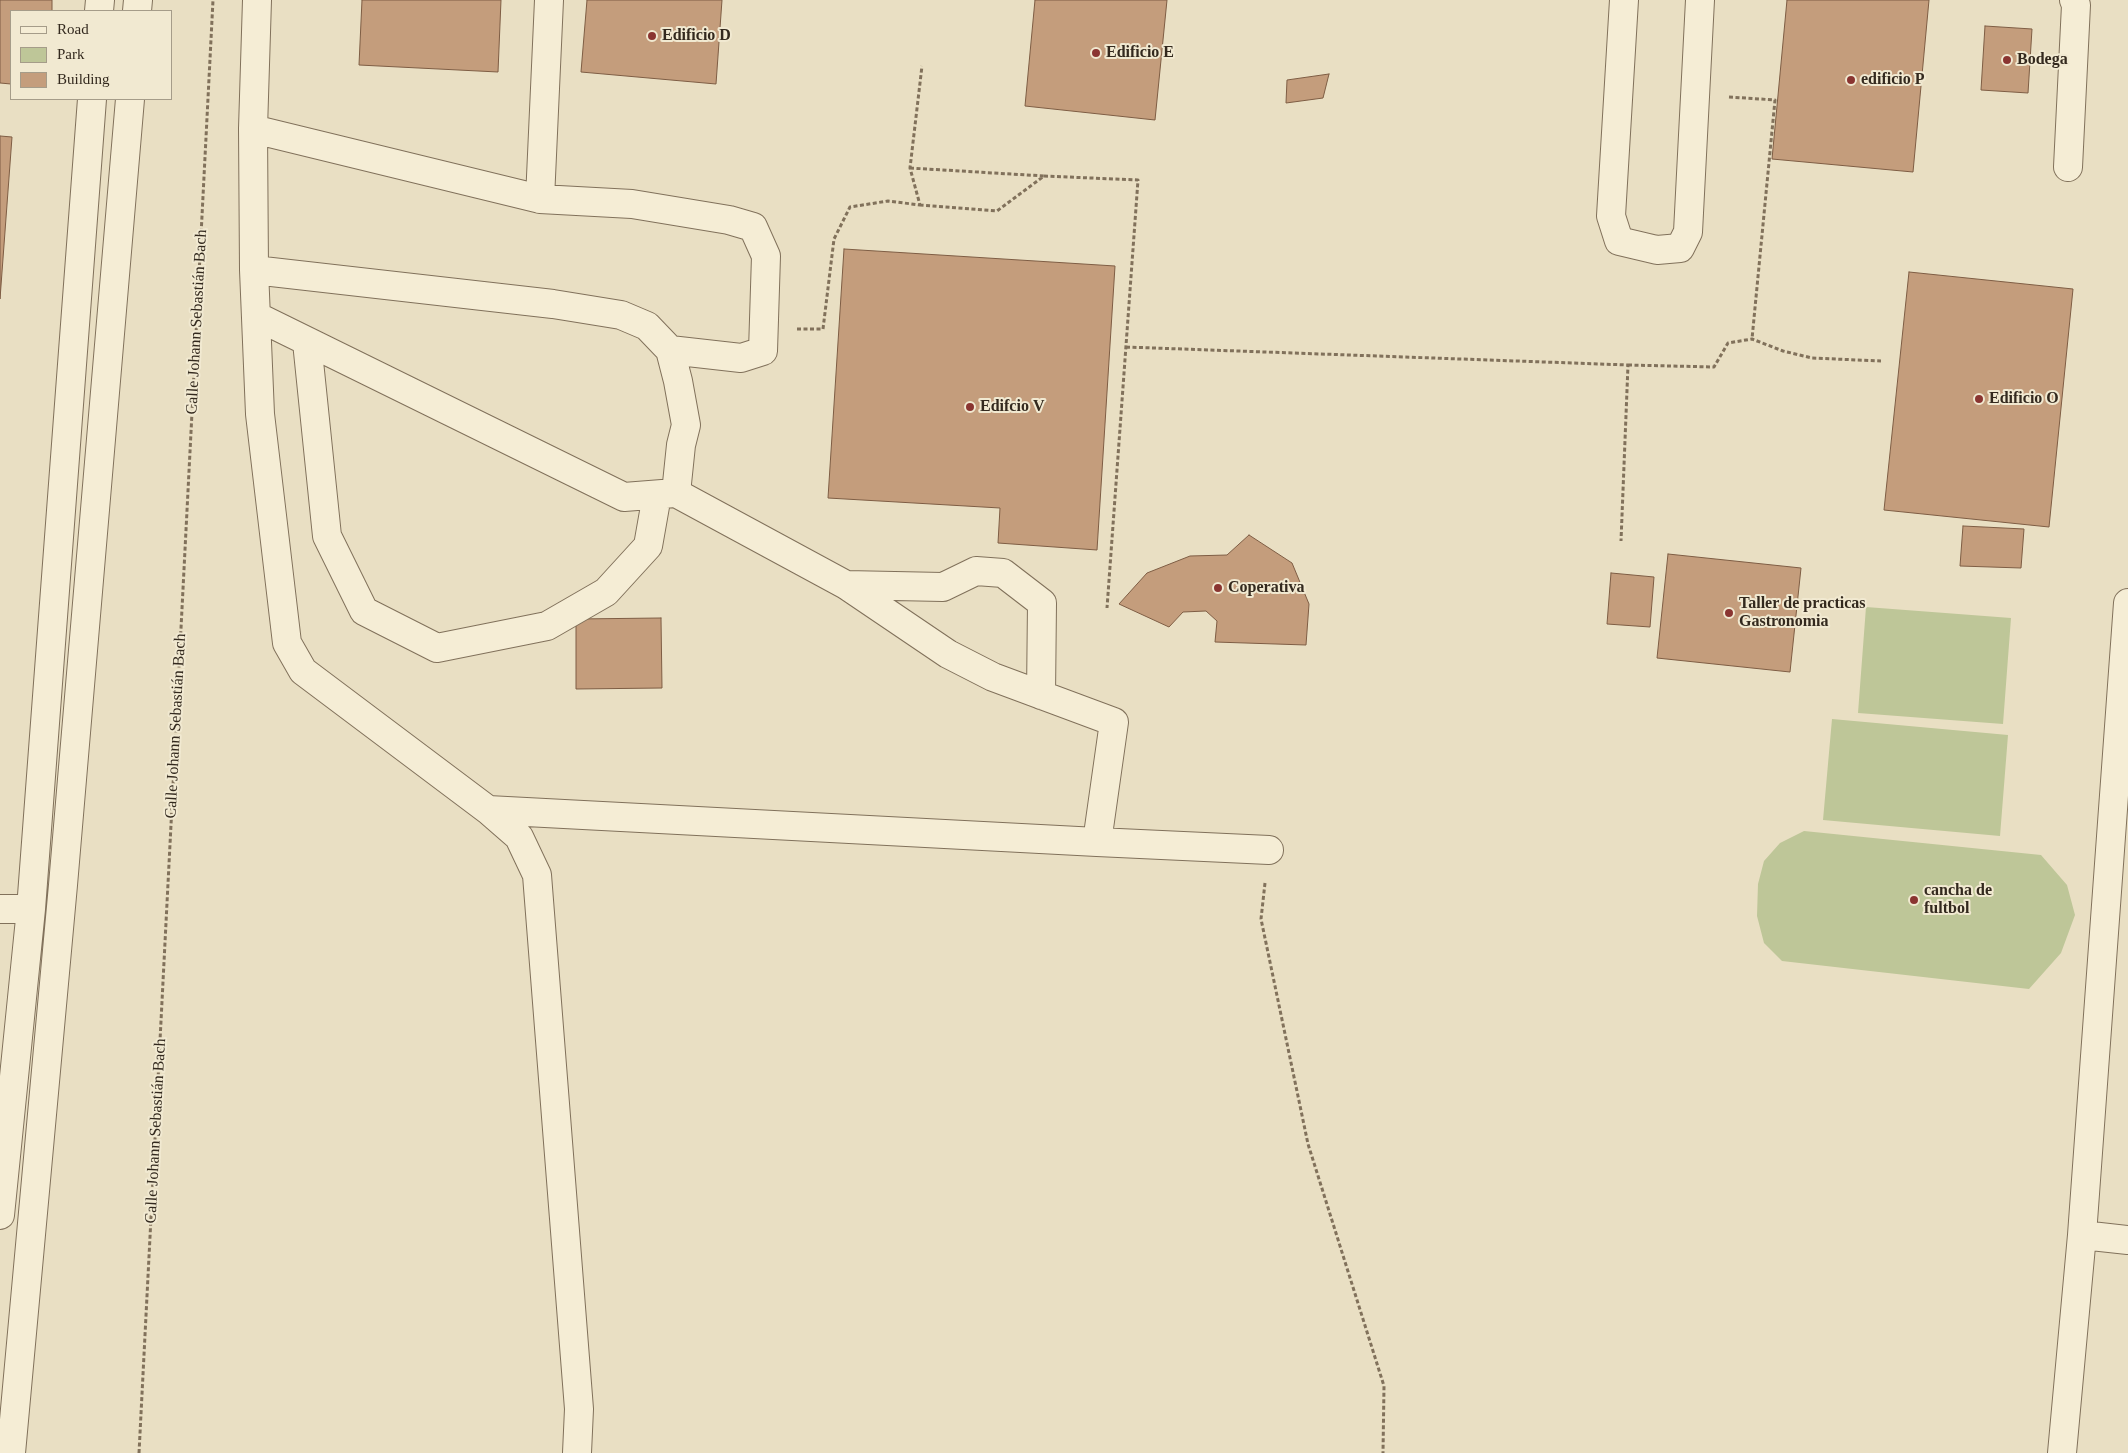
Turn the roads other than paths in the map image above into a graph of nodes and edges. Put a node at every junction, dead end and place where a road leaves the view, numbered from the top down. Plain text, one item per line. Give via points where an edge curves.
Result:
1 (257, 0) edge
2 (549, 0) edge
3 (1624, 0) edge
4 (1700, 0) edge
5 (2074, 0) edge
6 (92, 100) edge
7 (130, 100) edge
8 (253, 129) junction
9 (2068, 167) dead end
10 (540, 198) junction
11 (254, 270) junction
12 (256, 316) junction
13 (307, 342) junction
14 (670, 350) junction
15 (667, 494) junction
16 (846, 585) junction
17 (2128, 603) edge
18 (1040, 695) junction
19 (488, 810) junction
20 (1097, 842) junction
21 (1269, 850) road end
22 (0, 909) edge
23 (31, 910) junction
24 (0, 1215) edge
25 (2082, 1235) junction
26 (2128, 1240) edge
27 (10, 1453) edge
28 (577, 1453) edge
29 (2062, 1453) edge

1 - 8 street
2 - 10 street
3 - 4 street via 1611,216 1619,241 1656,250 1680,248 1688,232
5 - 9 street
6 - 23 street
7 - 27 street via 63,885
8 - 10 street
8 - 11 street
10 - 14 street via 632,204 753,227 766,256 763,350 741,358
11 - 12 street
11 - 14 street via 454,291 621,315 647,326
12 - 13 street
12 - 19 street via 260,414 287,643 293,657 303,671
13 - 15 street via 624,497
13 - 15 street via 328,536 364,611 437,648 547,626 606,592 648,546
14 - 15 street via 686,425
15 - 16 street
16 - 18 street via 948,654
16 - 18 street via 943,587 976,571 1003,574 1042,603
17 - 25 street
18 - 20 street via 1114,722
19 - 20 street
19 - 28 street via 519,837 537,874 579,1408
20 - 21 street
22 - 23 street
23 - 24 street
25 - 26 street
25 - 29 street

